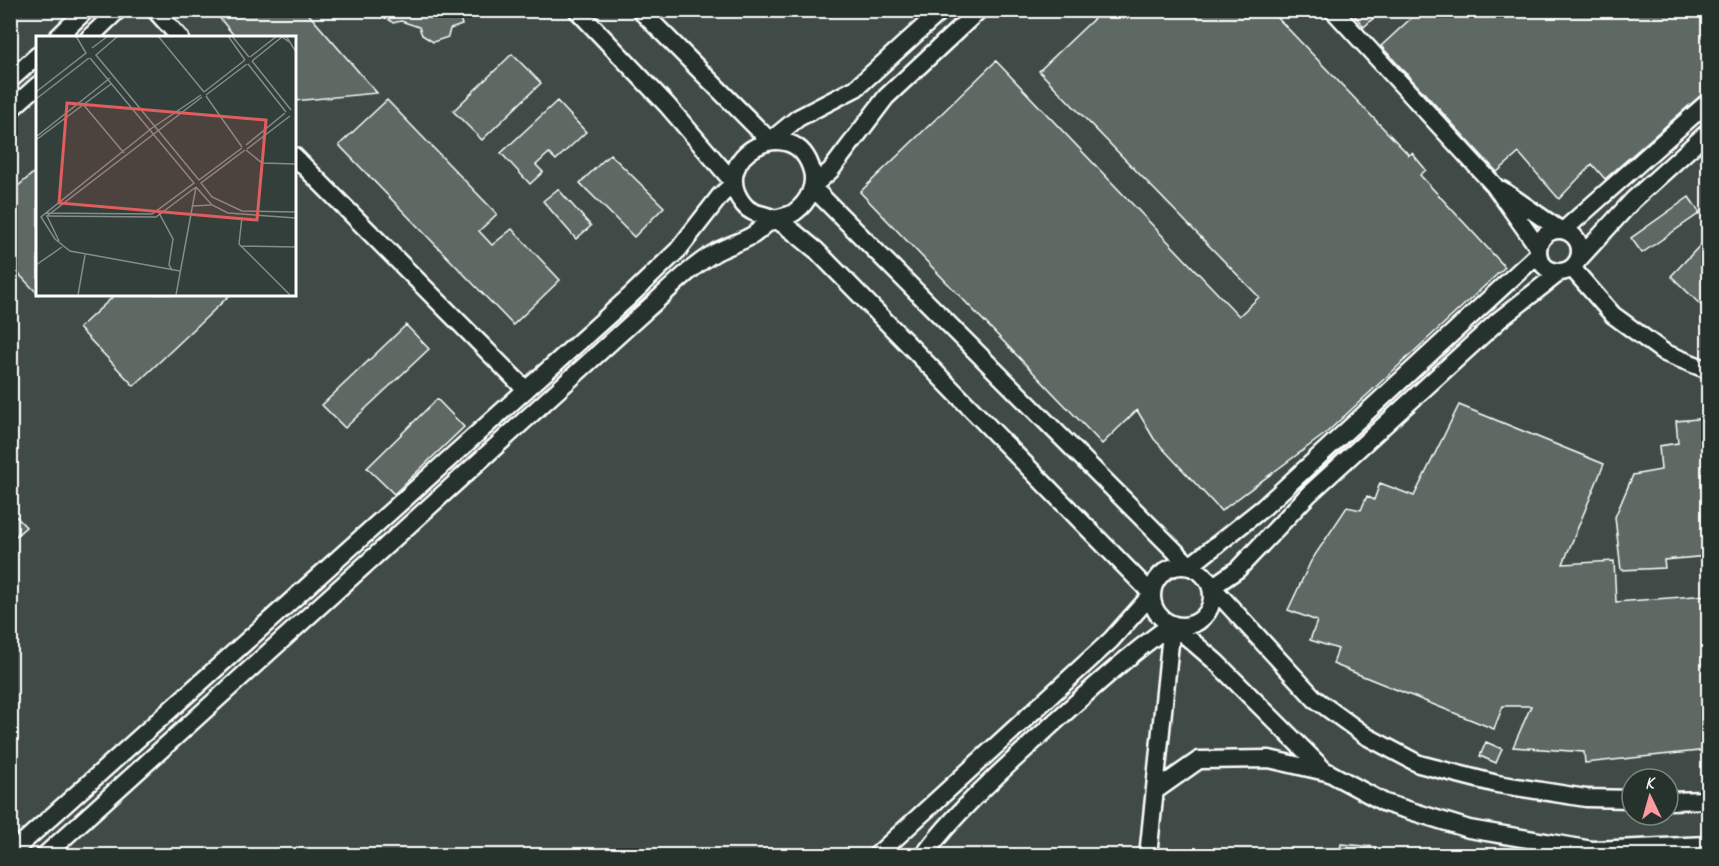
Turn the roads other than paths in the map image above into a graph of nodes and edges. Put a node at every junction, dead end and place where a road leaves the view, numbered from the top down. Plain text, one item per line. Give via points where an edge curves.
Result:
1 (86, 10) edge
2 (118, 10) edge
3 (154, 10) edge
4 (577, 10) edge
5 (640, 10) edge
6 (942, 10) edge
7 (979, 10) edge
8 (1333, 10) edge
9 (59, 36) edge
10 (91, 36) edge
11 (178, 36) edge
12 (36, 58) edge
13 (10, 80) edge
14 (36, 87) edge
15 (1708, 102) edge
16 (10, 110) edge
17 (1708, 132) edge
18 (770, 141) junction
19 (296, 158) edge
20 (734, 183) junction
21 (1494, 185) junction
22 (812, 187) junction
23 (775, 219) junction
24 (1562, 230) junction
25 (1538, 251) junction
26 (1570, 267) junction
27 (1708, 370) edge
28 (526, 390) junction
29 (1190, 566) junction
30 (1212, 587) junction
31 (1152, 594) junction
32 (1172, 624) junction
33 (1328, 772) junction
34 (1155, 791) junction
35 (1620, 799) edge
36 (1708, 800) edge
37 (1680, 801) edge
38 (1708, 845) edge
39 (1592, 853) edge
40 (10, 854) edge
41 (44, 855) edge
42 (876, 855) edge
43 (923, 855) edge
44 (1148, 855) edge

1 - 9 street
2 - 10 street
3 - 11 street
4 - 20 street
5 - 18 street
6 - 18 street via 856,88 798,118
7 - 22 street via 886,97 831,170
8 - 21 street
12 - 13 street
14 - 16 street
15 - 24 street
17 - 26 street via 1633,200
18 - 20 street via 746,152 736,168
18 - 22 street via 790,144 801,152 813,174
19 - 28 street
20 - 23 street via 745,206
20 - 28 street via 678,250
21 - 24 street
21 - 25 street
22 - 23 street via 796,212
22 - 29 street
23 - 31 street via 816,250
23 - 41 street via 714,253 645,311
24 - 25 street via 1548,232
24 - 26 street via 1571,233 1580,245
25 - 26 street via 1548,270
25 - 29 street via 1264,507
26 - 27 street via 1613,315 1665,353
26 - 30 street via 1499,320 1308,494 1238,569
28 - 40 street
29 - 30 street via 1203,573
29 - 31 street via 1166,570 1156,580
30 - 32 street via 1210,608 1202,619 1192,624
30 - 35 street via 1314,699 1366,736 1419,764 1497,784 1586,798
31 - 32 street via 1156,611
31 - 42 street via 1111,640
32 - 33 street
32 - 34 street
32 - 43 street via 1125,658 1017,757 944,828
33 - 34 street via 1269,759 1199,760
33 - 39 street via 1385,803 1469,829
34 - 44 street
36 - 37 street
38 - 39 street

